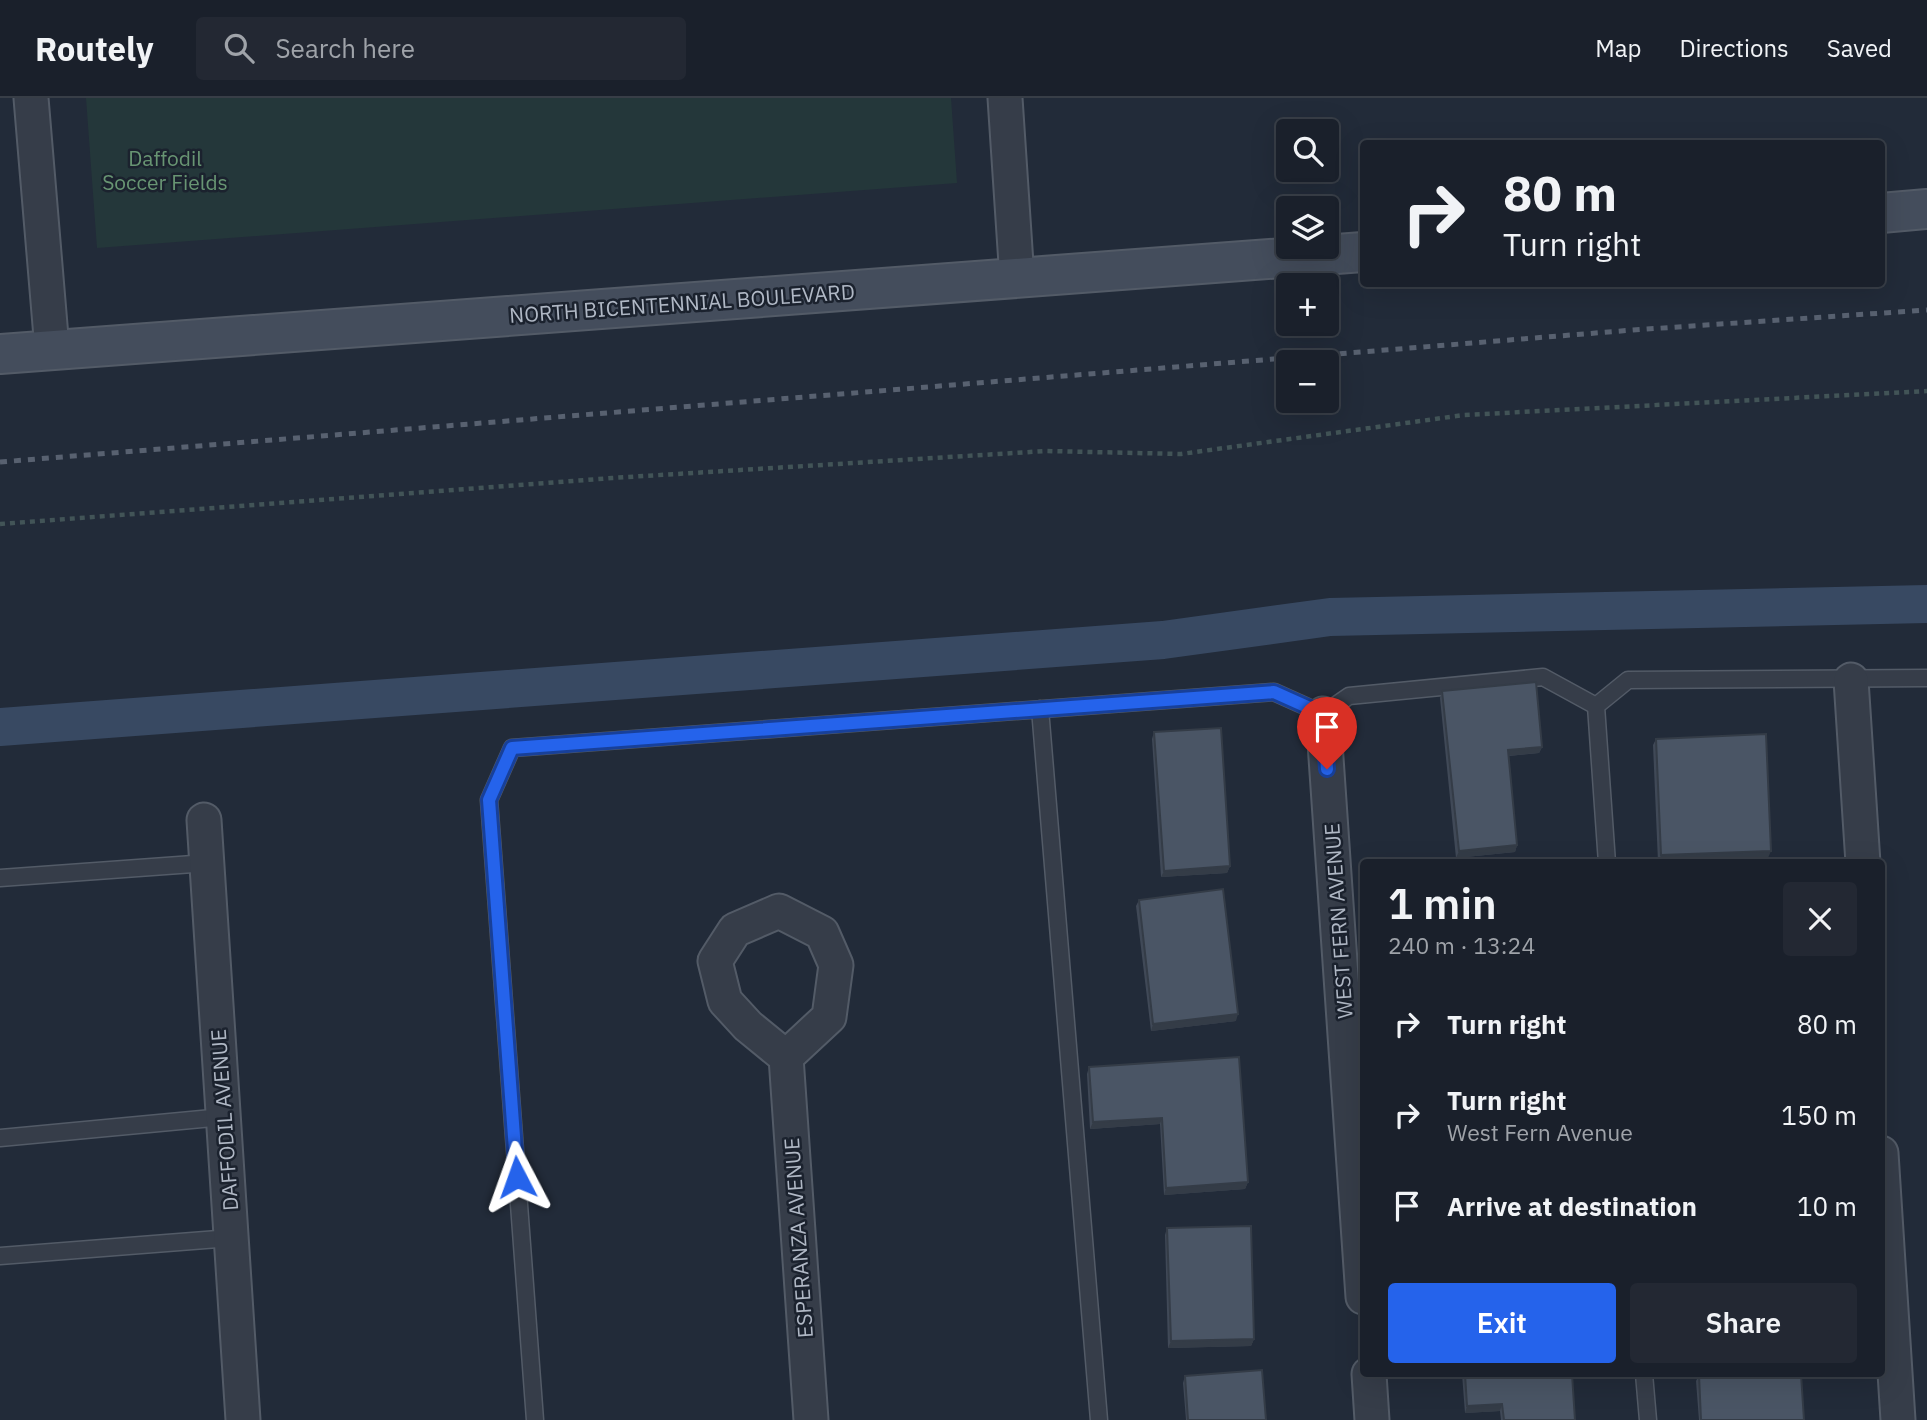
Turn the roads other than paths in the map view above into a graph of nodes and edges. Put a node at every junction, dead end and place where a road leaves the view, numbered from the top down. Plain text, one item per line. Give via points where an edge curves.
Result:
1 (31, 98) edge
2 (1005, 98) edge
3 (1927, 209) edge
4 (1885, 213) edge
5 (1360, 252) edge
6 (1017, 279) junction
7 (52, 349) junction
8 (0, 354) edge
9 (1927, 678) edge
10 (1851, 680) junction
11 (1595, 706) junction
12 (1040, 709) junction
13 (1323, 714) junction
14 (204, 820) dead end
15 (1607, 859) edge
16 (1863, 859) edge
17 (207, 863) junction
18 (0, 878) edge
19 (786, 1057) dead end
20 (223, 1116) junction
21 (0, 1138) edge
22 (1885, 1216) edge
23 (231, 1238) junction
24 (1360, 1253) edge
25 (0, 1256) edge
26 (1368, 1377) edge
27 (1644, 1377) edge
28 (243, 1420) edge
29 (535, 1420) edge
30 (811, 1420) edge
31 (1099, 1420) edge
32 (1372, 1420) edge
33 (1648, 1420) edge
34 (1898, 1420) edge

1 - 7 street
2 - 6 street
3 - 4 main road
5 - 6 main road, NORTH BICENTENNIAL BOULEVARD
6 - 7 main road, NORTH BICENTENNIAL BOULEVARD
7 - 8 main road, NORTH BICENTENNIAL BOULEVARD
9 - 10 lane
10 - 11 lane via 1628,680
10 - 16 street
11 - 13 lane via 1543,677 1349,696
11 - 15 lane
12 - 13 lane via 1274,692
12 - 29 lane via 512,748 489,800
12 - 31 lane
13 - 24 street, WEST FERN AVENUE
14 - 17 street, DAFFODIL AVENUE
17 - 18 lane
17 - 20 street, DAFFODIL AVENUE
19 - 30 street, ESPERANZA AVENUE
20 - 21 lane
20 - 23 street, DAFFODIL AVENUE
22 - 34 street
23 - 25 lane
23 - 28 street, DAFFODIL AVENUE
26 - 32 street
27 - 33 lane

